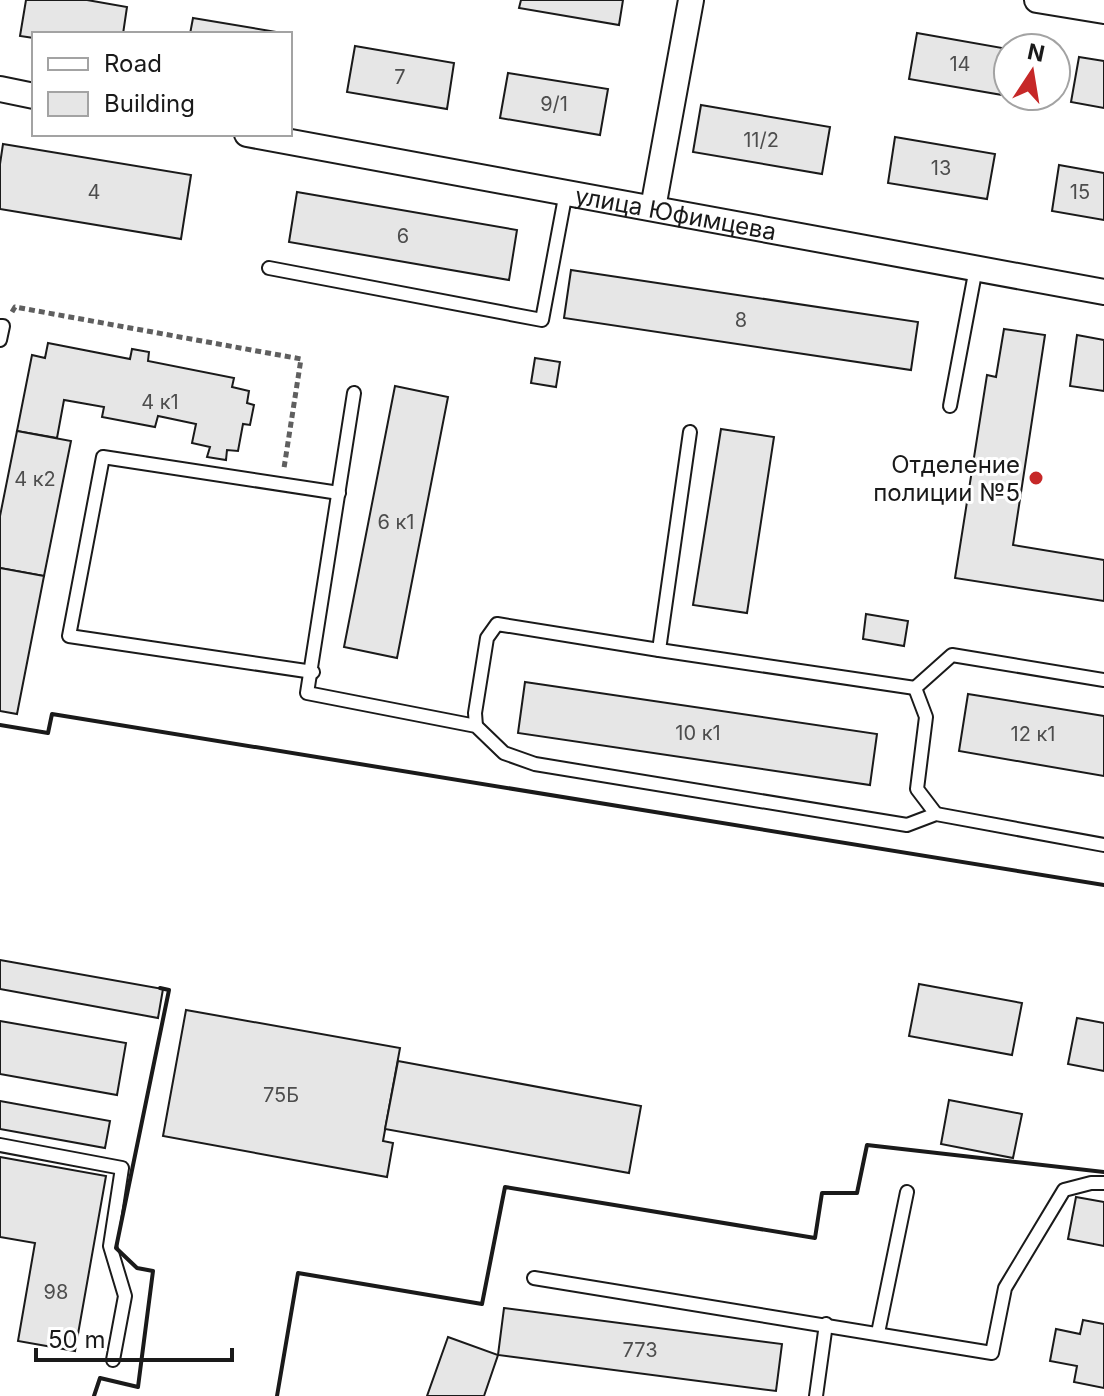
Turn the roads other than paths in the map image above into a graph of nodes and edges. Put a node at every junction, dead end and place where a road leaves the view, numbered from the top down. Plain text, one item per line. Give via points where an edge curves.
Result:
1 (691, 0) edge
2 (1037, 0) edge
3 (1104, 11) edge
4 (0, 89) edge
5 (32, 96) edge
6 (258, 136) edge
7 (566, 192) junction
8 (653, 208) junction
9 (269, 268) dead end
10 (976, 268) junction
11 (1104, 292) edge
12 (354, 393) dead end
13 (950, 406) dead end
14 (690, 432) dead end
15 (339, 493) junction
16 (659, 650) junction
17 (313, 672) junction
18 (1104, 680) edge
19 (915, 688) junction
20 (476, 726) junction
21 (936, 814) junction
22 (1104, 845) edge
23 (0, 1145) edge
24 (1104, 1183) edge
25 (907, 1192) dead end
26 (534, 1278) dead end
27 (826, 1324) junction
28 (878, 1333) junction
29 (113, 1360) dead end
30 (816, 1396) edge

1 - 8 street
2 - 3 street
4 - 5 street
6 - 7 street, улица Юфимцева
7 - 8 street, улица Юфимцева
7 - 9 lane via 542,320
8 - 10 street, улица Юфимцева
10 - 11 street, улица Юфимцева
10 - 13 lane
12 - 15 lane
14 - 16 lane
15 - 17 lane
15 - 17 lane via 103,457 69,636
16 - 19 lane
16 - 20 lane via 497,624 487,638
17 - 20 lane via 307,693
18 - 19 lane via 952,655
19 - 21 lane via 926,717 917,789
20 - 21 lane via 504,753 535,764 907,825
21 - 22 lane
23 - 29 lane via 122,1168 110,1246 125,1296
24 - 28 lane via 1064,1190 1005,1288 992,1353
25 - 28 lane
26 - 27 lane
27 - 28 lane
27 - 30 lane

